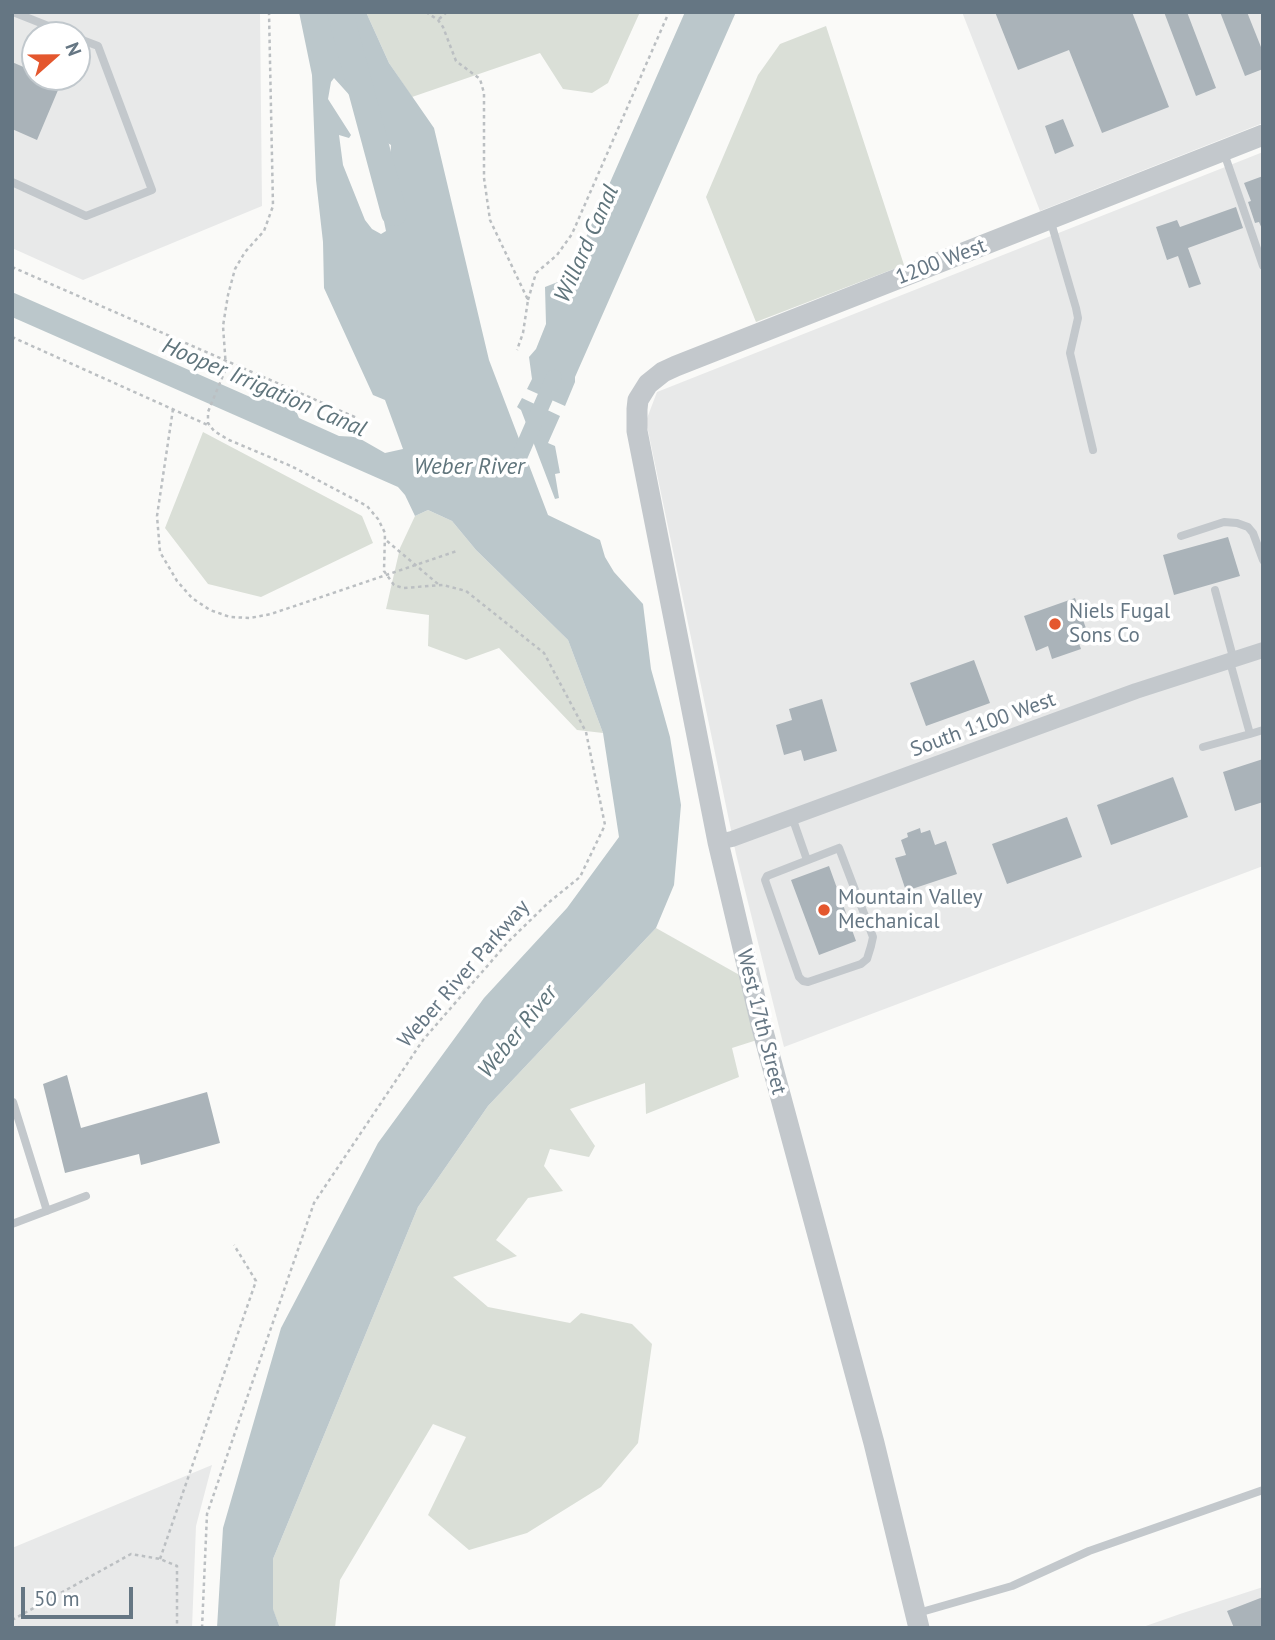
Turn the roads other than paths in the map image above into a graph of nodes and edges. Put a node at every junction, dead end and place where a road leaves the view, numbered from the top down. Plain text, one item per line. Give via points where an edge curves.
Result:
1 (13, 12) edge
2 (36, 21) edge
3 (91, 43) edge
4 (1263, 135) edge
5 (1223, 150) junction
6 (12, 182) edge
7 (1050, 219) junction
8 (1263, 266) edge
9 (636, 408) joint
10 (1093, 450) dead end
11 (1181, 536) dead end
12 (1263, 560) edge
13 (1215, 590) dead end
14 (1263, 650) edge
15 (1232, 661) junction
16 (1263, 730) edge
17 (1250, 734) junction
18 (1203, 747) dead end
19 (792, 817) junction
20 (718, 842) junction
21 (807, 860) junction
22 (13, 1102) edge
23 (86, 1196) dead end
24 (47, 1211) junction
25 (12, 1224) edge
26 (1263, 1490) edge
27 (917, 1621) edge

1 - 2 lane
3 - 6 lane via 97,46 152,190 86,215
4 - 5 street, 1200 West
5 - 7 street, 1200 West
5 - 8 lane
7 - 9 street, 1200 West via 663,372 648,384
7 - 10 lane via 1076,308 1070,353
9 - 20 street, West 17th Street
11 - 12 lane via 1224,522 1237,523 1253,533
13 - 15 lane
14 - 15 street, South 1100 West
15 - 17 lane
15 - 19 street, South 1100 West via 1136,691
16 - 17 lane
17 - 18 lane
19 - 20 street, South 1100 West
19 - 21 lane
20 - 27 street, West 17th Street
21 - 21 lane via 839,848 873,937 861,964 808,982 799,977 765,880
22 - 24 lane
23 - 24 lane
24 - 25 lane
26 - 27 lane via 1088,1551 1012,1586

